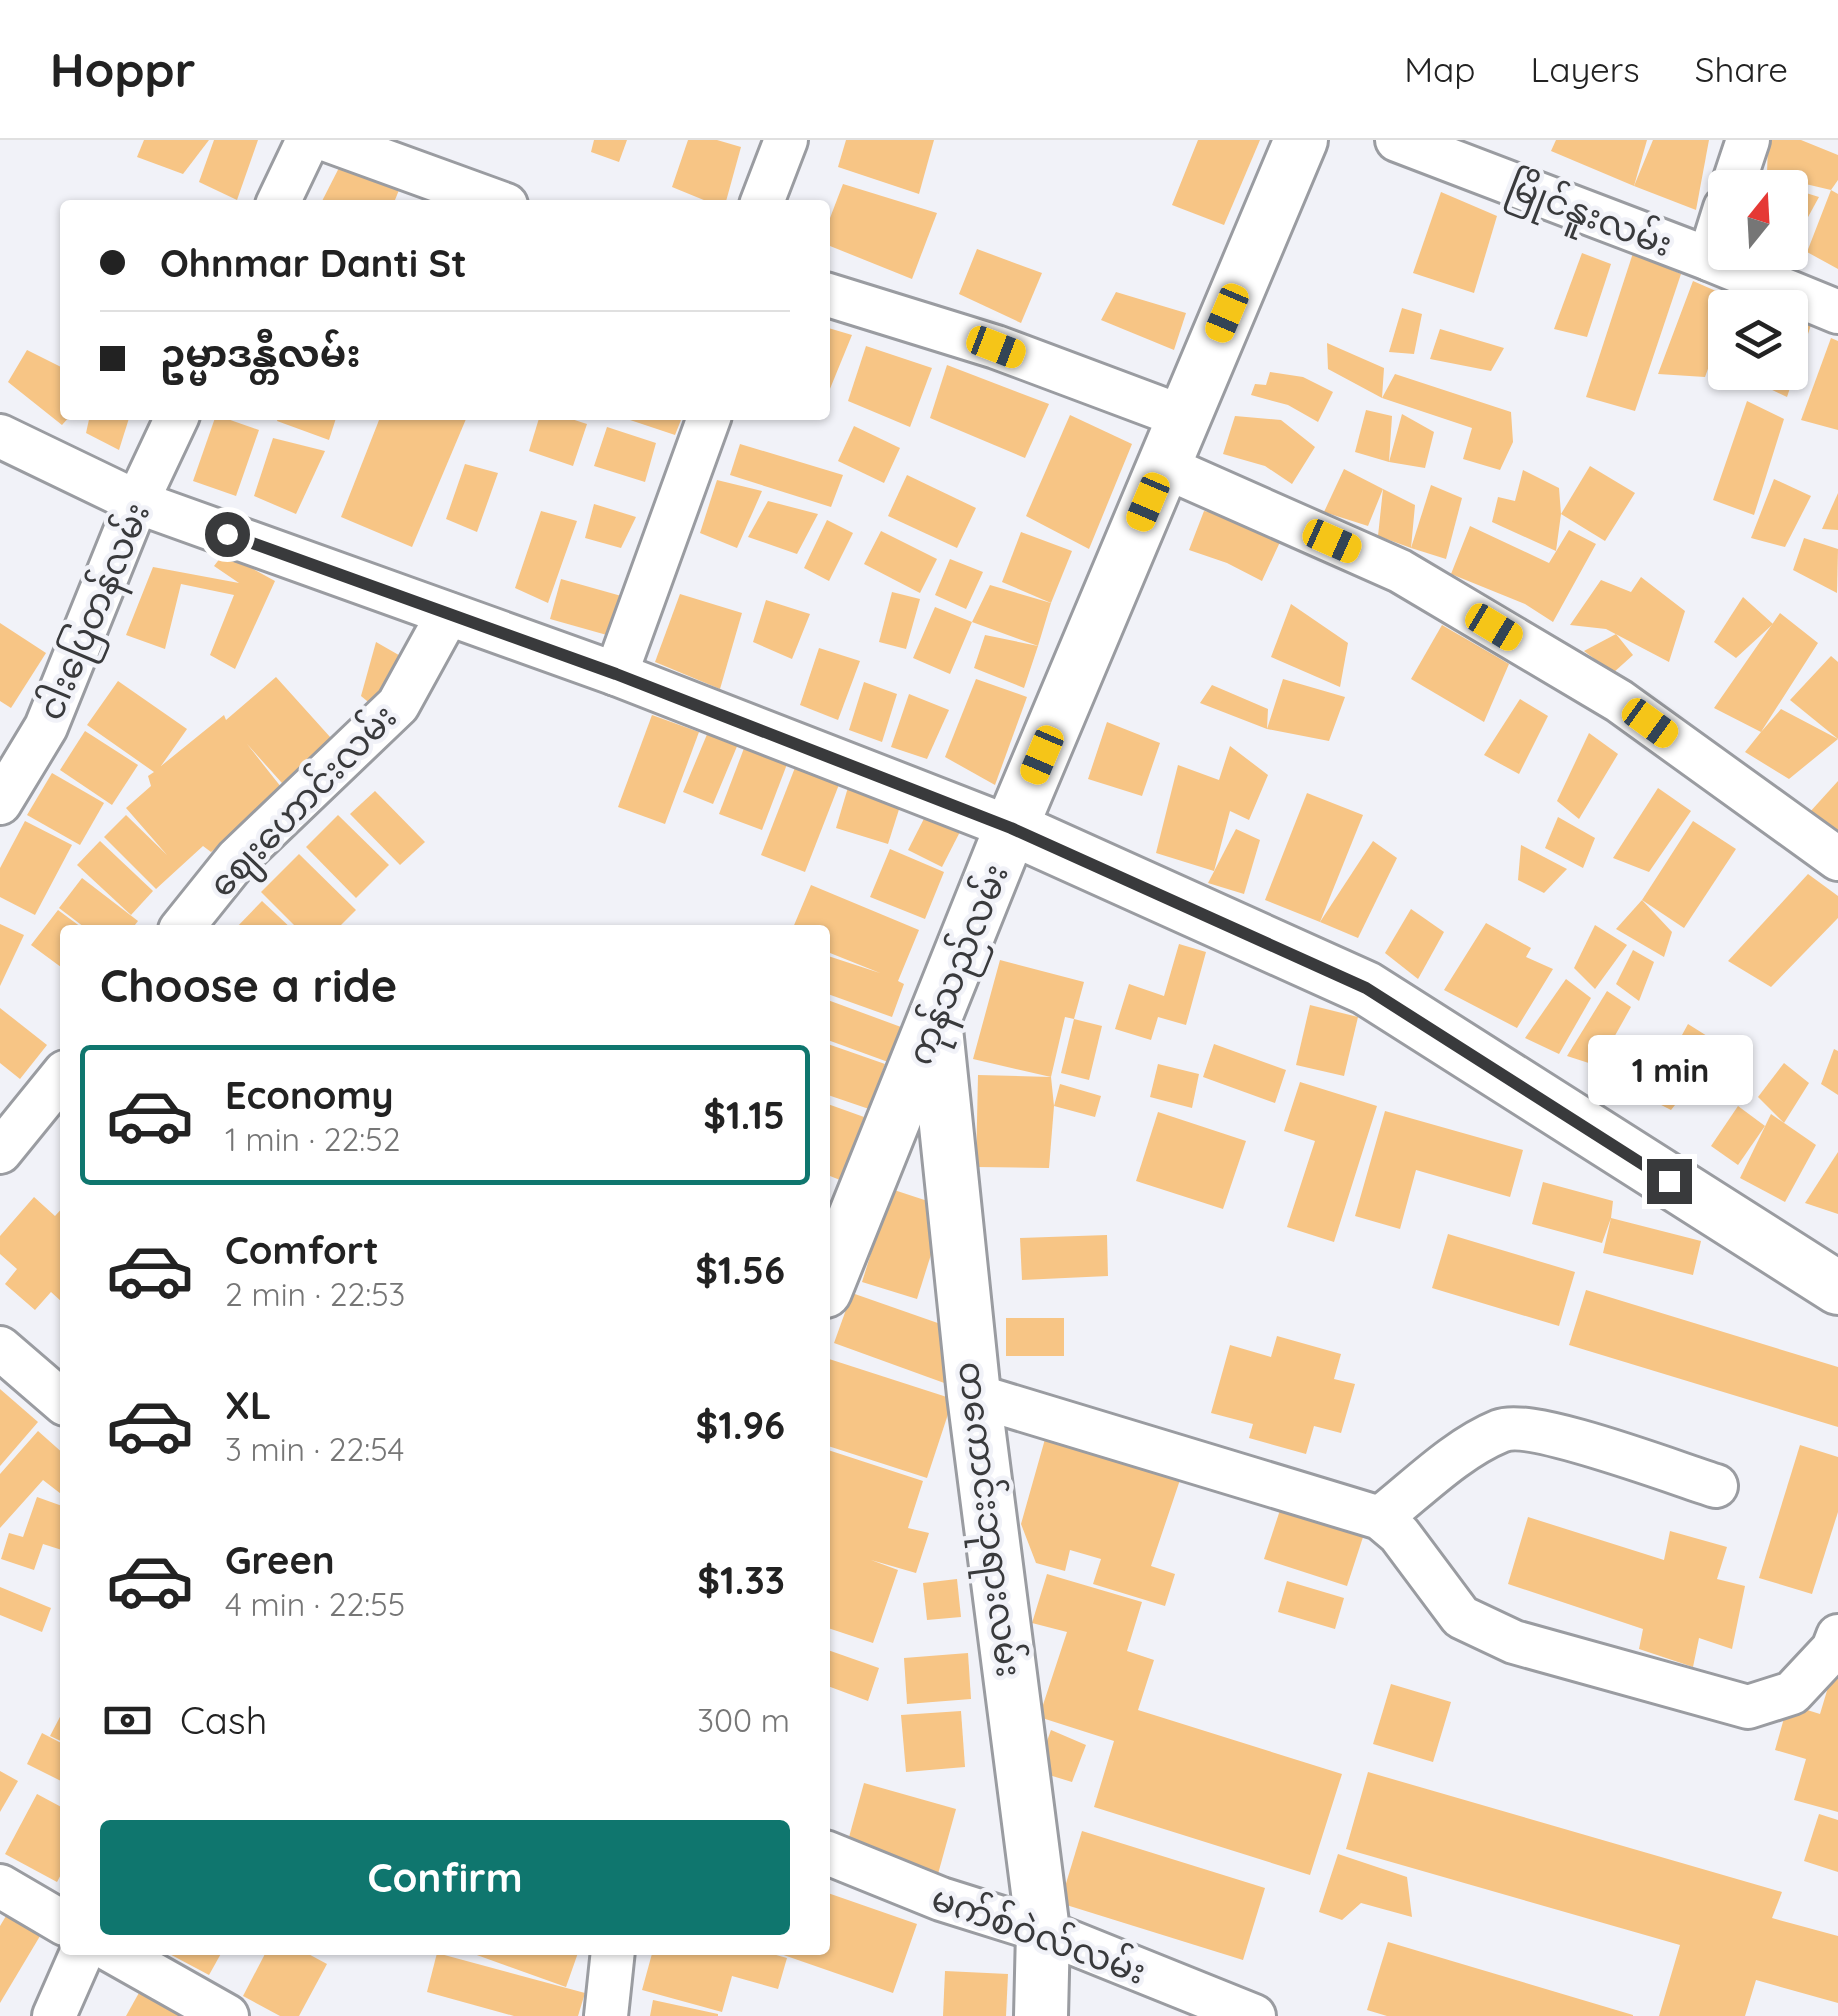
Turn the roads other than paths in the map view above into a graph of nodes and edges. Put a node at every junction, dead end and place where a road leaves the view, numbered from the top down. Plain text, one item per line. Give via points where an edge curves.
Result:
1 (308, 140) edge
2 (328, 140) edge
3 (786, 140) edge
4 (1301, 140) edge
5 (1397, 140) edge
6 (1748, 140) edge
7 (1738, 170) edge
8 (279, 200) edge
9 (492, 200) edge
10 (763, 200) edge
11 (1708, 259) edge
12 (1736, 270) edge
13 (830, 296) edge
14 (1838, 312) edge
15 (1183, 417) junction
16 (176, 420) edge
17 (708, 420) edge
18 (0, 436) edge
19 (1163, 466) junction
20 (137, 502) junction
21 (448, 614) junction
22 (616, 674) junction
23 (0, 803) edge
24 (1011, 828) junction
25 (1838, 859) edge
26 (184, 925) edge
27 (935, 1022) junction
28 (60, 1078) edge
29 (0, 1152) edge
30 (830, 1279) edge
31 (1838, 1288) edge
32 (0, 1348) edge
33 (974, 1395) junction
34 (60, 1400) edge
35 (1716, 1486) dead end
36 (1380, 1518) junction
37 (1838, 1636) edge
38 (830, 1854) edge
39 (0, 1886) edge
40 (60, 1921) edge
41 (1043, 1931) junction
42 (81, 1955) edge
43 (119, 1955) edge
44 (612, 1955) edge
45 (54, 2016) edge
46 (227, 2016) edge
47 (606, 2016) edge
48 (1042, 2016) edge
49 (1254, 2016) edge

1 - 8 street
2 - 9 street
3 - 10 street
4 - 15 main road, ကုန်သည်လမ်း
5 - 11 street, မြိုင်နူးလမ်း
6 - 7 street
12 - 14 street, မြိုင်နူးလမ်း
13 - 15 street via 996,347
15 - 19 main road, ကုန်သည်လမ်း
16 - 20 street, ငါးပြေတန်လမ်း
17 - 22 street
18 - 20 street
19 - 24 main road, ကုန်သည်လမ်း
19 - 25 street via 1400,571 1619,700
20 - 21 street
20 - 23 street, ငါးပြေတန်လမ်း via 46,727
21 - 22 street
21 - 26 street, ဈေးဟောင်းလမ်း via 398,705 237,859
22 - 24 street
24 - 27 main road, ကုန်သည်လမ်း
24 - 31 main road via 1366,988
27 - 30 main road, ကုန်သည်လမ်း
27 - 33 main road, တကောင်းဘုရားလမ်း
28 - 29 street
32 - 34 street
33 - 36 street
33 - 41 main road, တကောင်းဘုရားလမ်း
35 - 36 street via 1541,1431 1503,1429
36 - 37 street via 1461,1617 1514,1642 1748,1707 1792,1693
38 - 41 street, မက်စ်ဝဲလ်လမ်း
39 - 40 street
41 - 48 main road, တကောင်းဘုရားလမ်း
41 - 49 street, မက်စ်ဝဲလ်လမ်း
42 - 45 street
43 - 46 street
44 - 47 street

